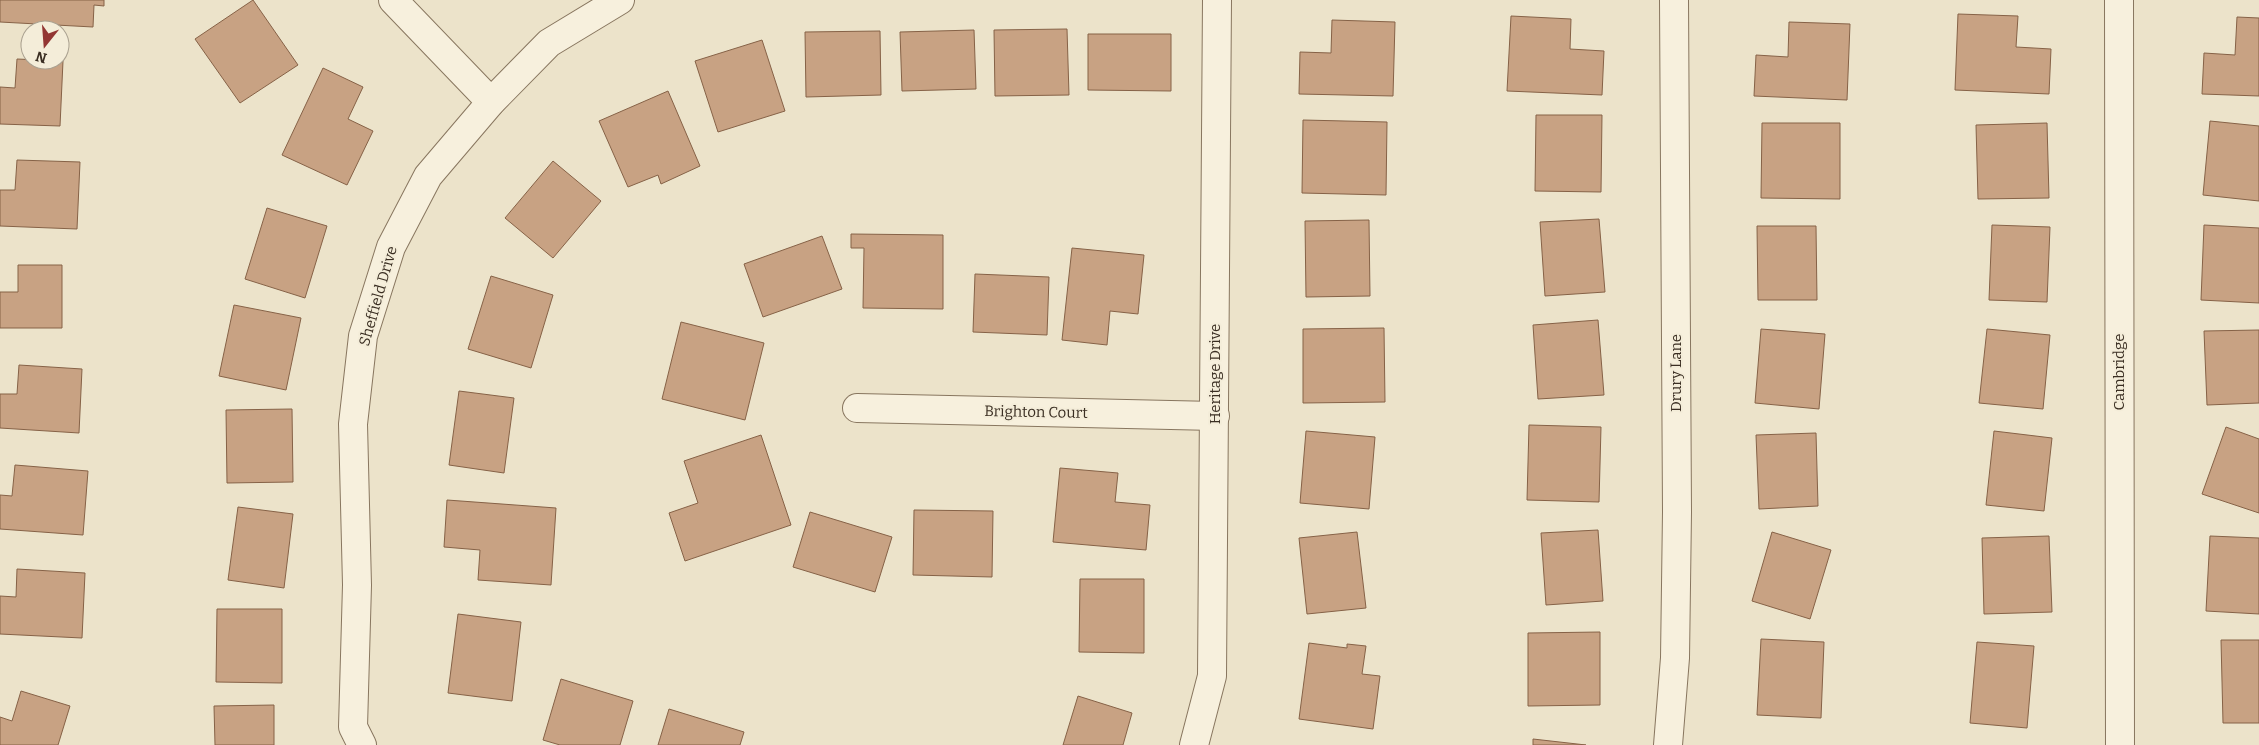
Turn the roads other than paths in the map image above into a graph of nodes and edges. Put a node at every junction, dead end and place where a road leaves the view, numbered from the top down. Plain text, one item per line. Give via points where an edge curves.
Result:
1 (393, 0) edge
2 (620, 0) edge
3 (1217, 0) edge
4 (1674, 0) edge
5 (2119, 0) edge
6 (491, 102) junction
7 (857, 408) dead end
8 (1215, 416) junction
9 (362, 745) edge
10 (1194, 745) edge
11 (1668, 745) edge
12 (2120, 745) edge

1 - 6 street
2 - 6 street, Sheffield Drive via 549,43
3 - 8 street, Heritage Drive
4 - 11 street, Drury Lane via 1677,512 1675,658
5 - 12 street, Cambridge
6 - 9 street, Sheffield Drive via 428,176 391,247 363,336 352,424 357,584 353,727
7 - 8 street, Brighton Court
8 - 10 street, Heritage Drive via 1212,676

